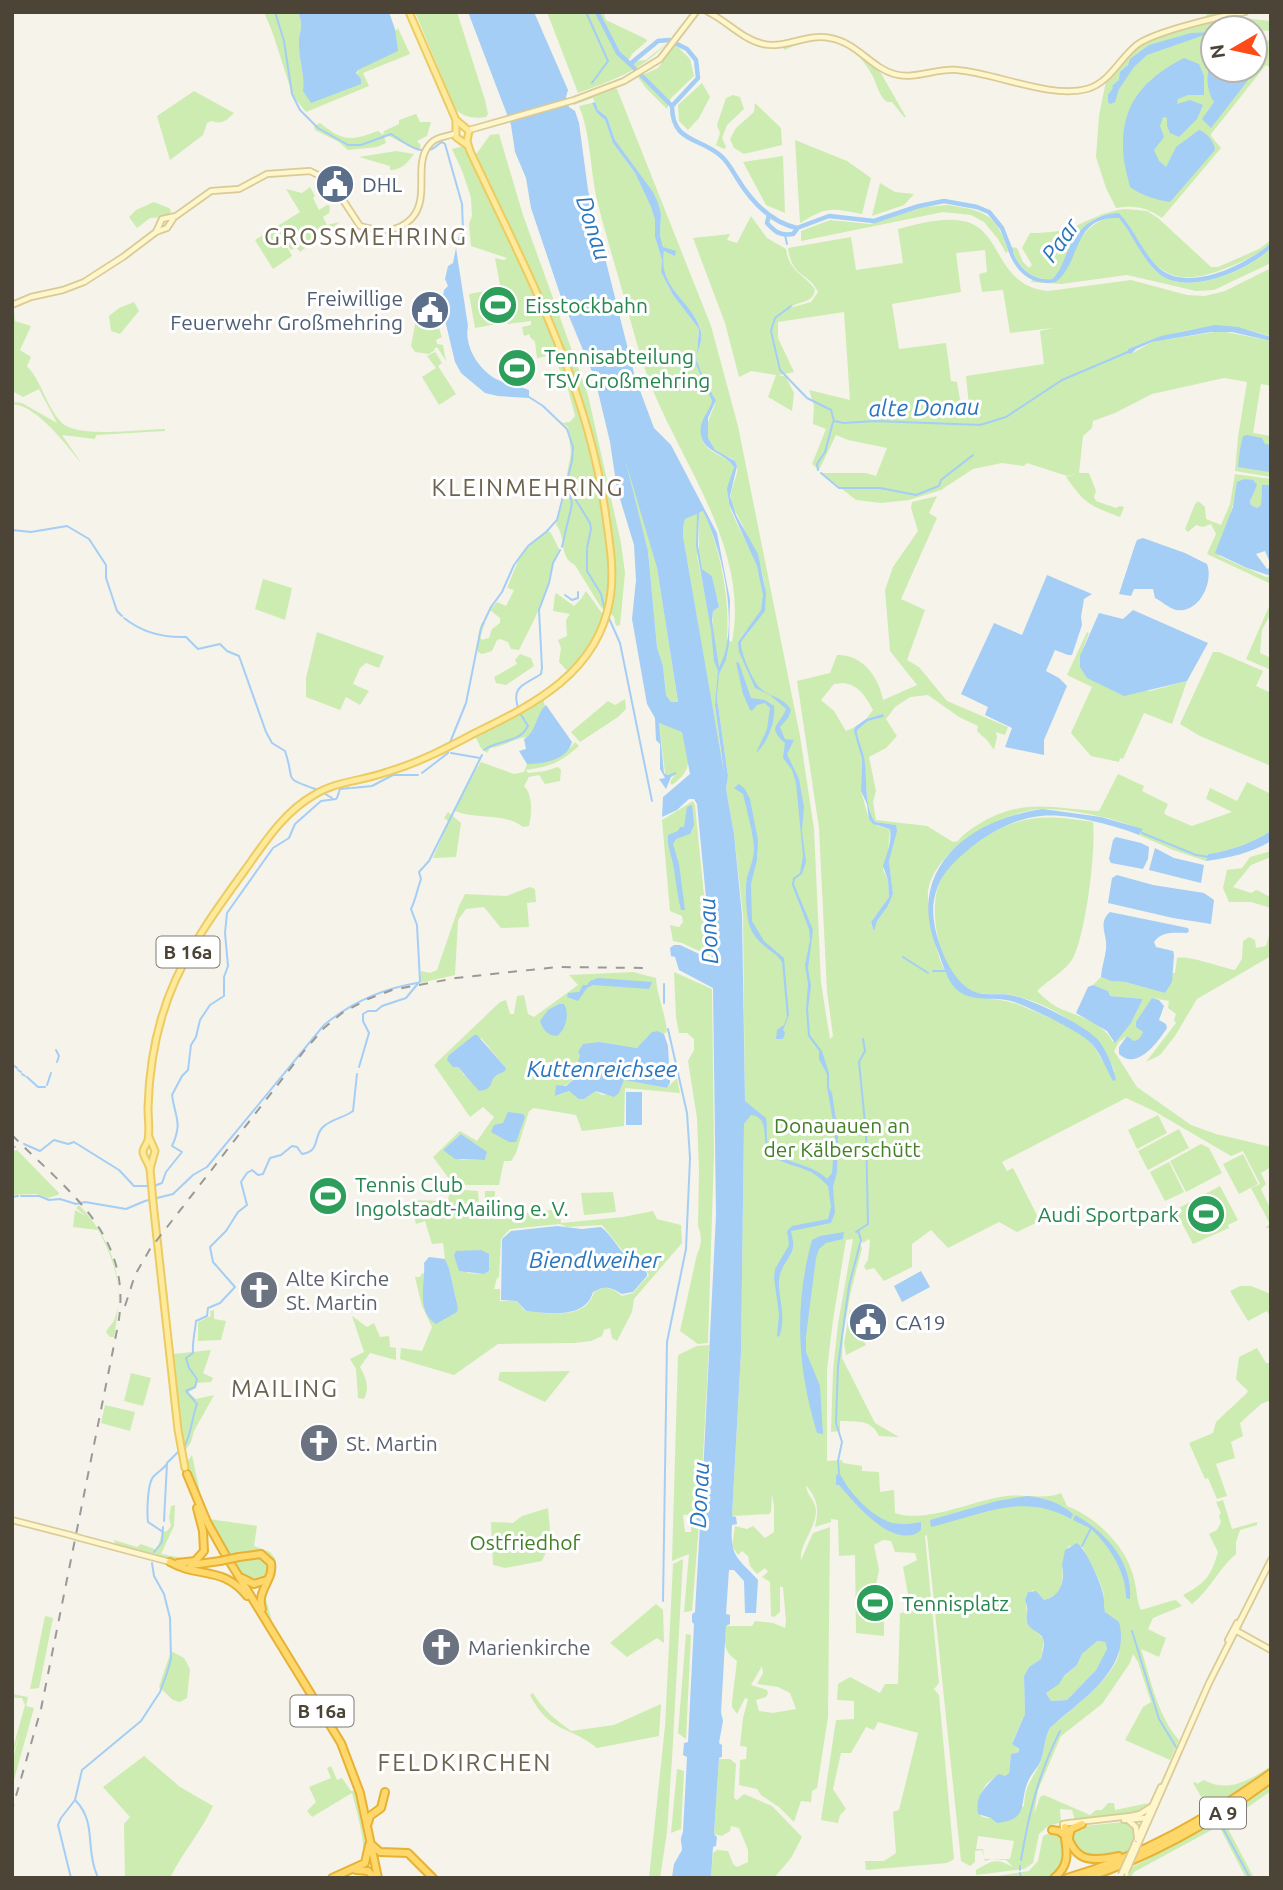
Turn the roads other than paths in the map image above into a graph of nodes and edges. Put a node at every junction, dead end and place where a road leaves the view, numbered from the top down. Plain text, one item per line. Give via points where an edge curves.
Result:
1 (409, 12) edge
2 (696, 12) edge
3 (708, 12) edge
4 (1245, 12) edge
5 (462, 134) junction
6 (169, 221) junction
7 (161, 227) junction
8 (12, 305) edge
9 (149, 1146) junction
10 (149, 1157) junction
11 (186, 1471) junction
12 (193, 1495) junction
13 (12, 1520) edge
14 (1271, 1560) edge
15 (170, 1562) junction
16 (178, 1563) junction
17 (235, 1571) junction
18 (268, 1579) junction
19 (252, 1603) junction
20 (1234, 1631) junction
21 (274, 1633) junction
22 (1271, 1650) edge
23 (1197, 1710) junction
24 (1271, 1773) edge
25 (1271, 1779) edge
26 (385, 1792) dead end
27 (1152, 1806) junction
28 (364, 1810) junction
29 (1140, 1814) junction
30 (372, 1815) junction
31 (1148, 1819) junction
32 (1128, 1820) junction
33 (1082, 1824) joint
34 (368, 1828) junction
35 (1064, 1829) junction
36 (1052, 1830) dead end
37 (1137, 1841) junction
38 (1069, 1843) junction
39 (370, 1844) junction
40 (1138, 1852) junction
41 (387, 1853) junction
42 (350, 1870) junction
43 (377, 1876) edge
44 (1122, 1876) edge
45 (336, 1877) edge
46 (431, 1877) edge
47 (1088, 1877) edge
48 (1054, 1878) edge
49 (1067, 1878) edge

1 - 5 main road, B 16a
2 - 5 main road via 660,59 631,77 574,100
3 - 4 main road via 763,44 816,36 841,41 898,75 955,70 1074,91 1102,82 1149,37
5 - 6 main road via 434,140 427,149 421,205 395,230 359,225 342,197 318,174 307,171 267,174 242,188 211,191
5 - 9 main road, B 16a via 553,326 583,409 608,529 612,575 605,619 589,653 569,677 543,697 390,772 324,789 298,805 273,832 214,913 177,975 156,1036 149,1084
6 - 7 main road via 168,227
6 - 7 main road via 162,219
7 - 8 main road via 84,282
9 - 10 main road via 155,1152
9 - 10 main road via 143,1152
10 - 11 main road, B 16a
11 - 12 highway, B 16a
11 - 17 highway, B 16a via 207,1522
12 - 16 highway via 204,1551 195,1561
12 - 19 highway, B 16a
13 - 15 main road, bridge
14 - 20 main road
15 - 16 main road
15 - 19 highway via 230,1580
16 - 18 highway, bridge via 200,1564 257,1553 272,1567
17 - 18 highway via 251,1584
17 - 21 highway, B 16a
18 - 21 highway via 260,1600
19 - 39 highway, B 16a via 311,1698 310,1706 318,1709 346,1764
20 - 22 main road
20 - 23 main road
21 - 28 highway, B 16a via 341,1743
23 - 27 main road
23 - 31 main road
24 - 40 highway, A 9 via 1203,1819
25 - 47 highway, A 9 via 1188,1833
26 - 30 highway via 381,1808
27 - 29 main road
27 - 31 main road
28 - 30 highway
28 - 34 highway, B 16a
29 - 31 main road
29 - 35 main road
30 - 34 highway
31 - 32 main road
31 - 37 main road
32 - 33 main road
32 - 37 main road via 1136,1827
33 - 38 highway via 1071,1829
34 - 39 highway, B 16a
35 - 36 highway
35 - 38 highway
35 - 48 highway via 1066,1862
37 - 44 main road, bridge
38 - 40 highway via 1091,1860
39 - 41 highway
39 - 42 highway via 365,1863
39 - 43 highway, B 16a
40 - 49 highway, A 9
41 - 43 highway via 379,1859
41 - 46 highway via 408,1853
42 - 43 highway
42 - 45 highway

